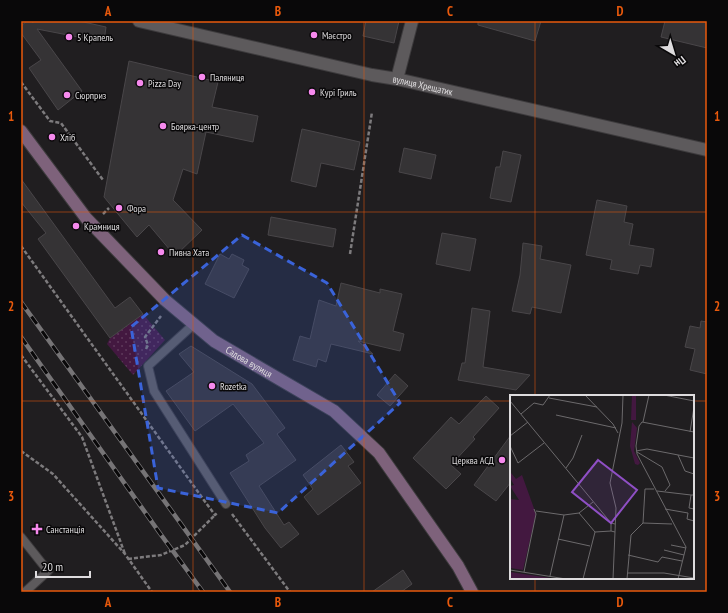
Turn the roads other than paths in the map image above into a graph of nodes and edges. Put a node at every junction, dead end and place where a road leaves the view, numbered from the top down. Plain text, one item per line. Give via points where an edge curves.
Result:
1 (139, 21) edge
2 (412, 21) edge
3 (397, 79) junction
4 (21, 131) edge
5 (707, 150) edge
6 (194, 324) junction
7 (226, 504) road end
8 (21, 537) edge
9 (25, 592) edge
10 (472, 592) edge

1 - 3 street, вулиця Хрещатик
2 - 3 street
3 - 5 street, вулиця Хрещатик
4 - 6 street, Садова вулиця via 86,218 165,300
6 - 7 lane via 148,366 154,391
6 - 10 street, Садова вулиця via 214,342 334,411 379,453 458,566
8 - 9 lane via 48,571

